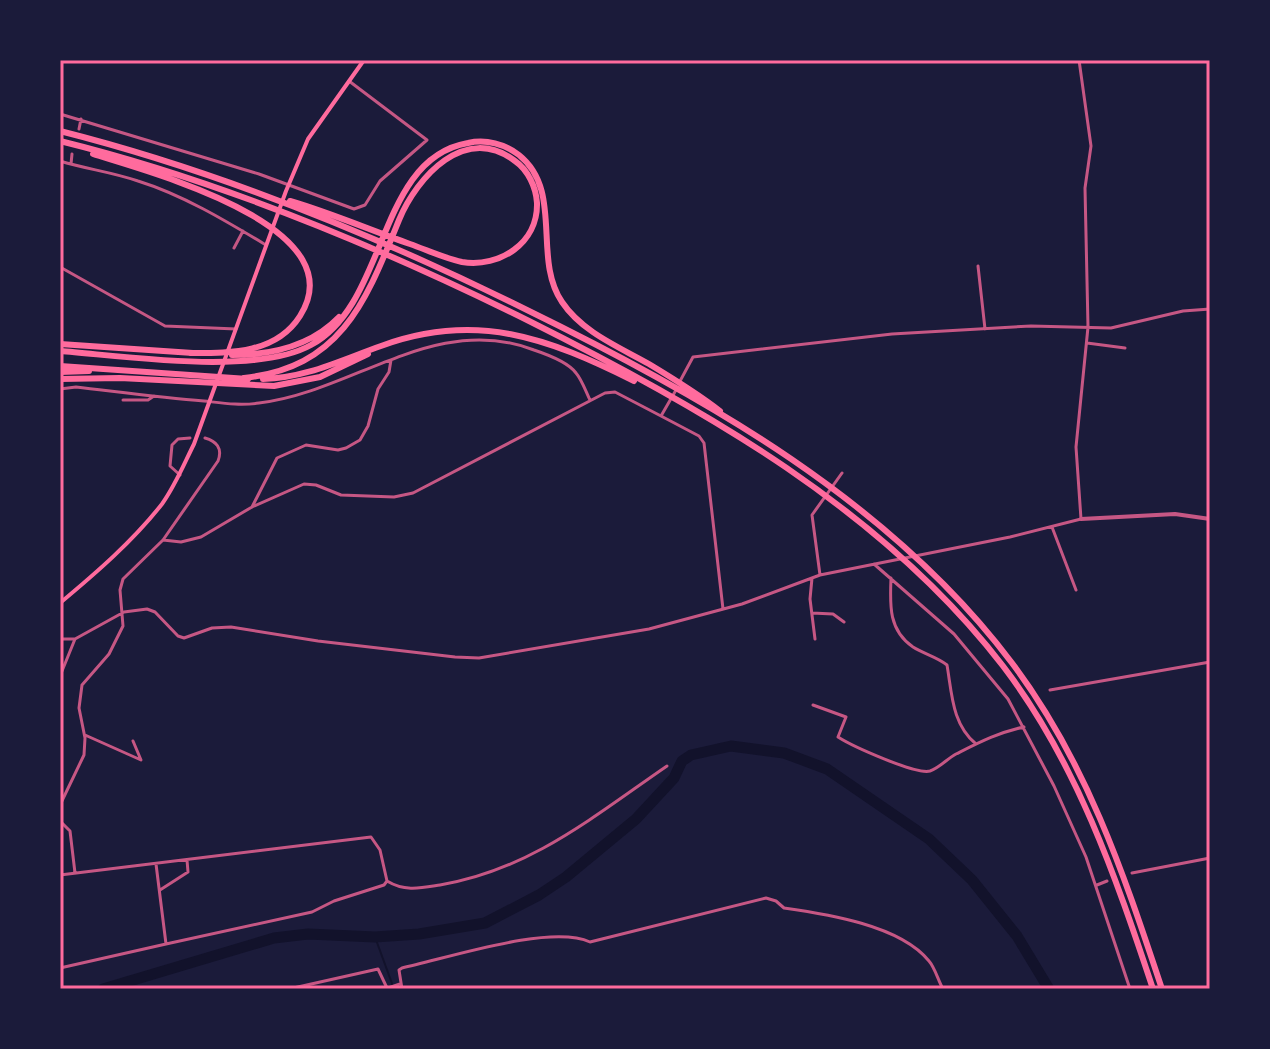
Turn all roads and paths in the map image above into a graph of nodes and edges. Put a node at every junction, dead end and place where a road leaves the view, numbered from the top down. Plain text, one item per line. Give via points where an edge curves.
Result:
1 (364, 60) edge
2 (1079, 60) edge
3 (349, 81) junction
4 (60, 114) edge
5 (81, 119) junction
6 (79, 129) dead end
7 (60, 131) edge
8 (60, 142) edge
9 (72, 154) dead end
10 (60, 161) edge
11 (71, 164) junction
12 (289, 185) junction
13 (243, 231) junction
14 (378, 237) junction
15 (267, 242) junction
16 (234, 248) dead end
17 (978, 266) dead end
18 (60, 267) edge
19 (365, 282) junction
20 (1210, 309) edge
21 (1088, 327) junction
22 (236, 329) junction
23 (985, 329) junction
24 (408, 337) junction
25 (60, 342) edge
26 (1087, 343) junction
27 (1125, 348) dead end
28 (60, 351) edge
29 (190, 353) junction
30 (391, 360) junction
31 (60, 366) edge
32 (132, 370) junction
33 (60, 372) edge
34 (244, 378) junction
35 (60, 379) edge
36 (60, 389) edge
37 (154, 396) junction
38 (123, 400) dead end
39 (590, 400) junction
40 (210, 402) junction
41 (695, 411) junction
42 (662, 414) junction
43 (744, 431) junction
44 (190, 438) dead end
45 (205, 438) dead end
46 (841, 474) dead end
47 (180, 475) junction
48 (252, 507) junction
49 (1081, 519) junction
50 (1210, 519) edge
51 (1051, 525) junction
52 (163, 540) junction
53 (874, 564) junction
54 (820, 575) junction
55 (812, 578) junction
56 (891, 578) junction
57 (1076, 590) dead end
58 (60, 603) edge
59 (723, 609) junction
60 (124, 612) junction
61 (812, 613) junction
62 (844, 622) dead end
63 (60, 639) edge
64 (75, 639) junction
65 (815, 639) dead end
66 (1210, 662) edge
67 (60, 676) edge
68 (1050, 690) dead end
69 (813, 705) dead end
70 (1024, 727) junction
71 (85, 735) junction
72 (133, 741) dead end
73 (976, 744) junction
74 (667, 766) dead end
75 (60, 805) edge
76 (60, 821) edge
77 (1210, 858) edge
78 (187, 860) junction
79 (156, 864) junction
80 (75, 873) junction
81 (1132, 873) dead end
82 (60, 875) edge
83 (387, 881) junction
84 (1107, 881) dead end
85 (1097, 885) junction
86 (160, 890) junction
87 (166, 944) junction
88 (60, 968) edge
89 (400, 986) edge
90 (387, 988) edge
91 (289, 989) edge
92 (943, 989) edge
93 (1130, 989) edge
94 (1153, 989) edge
95 (1162, 989) edge

1 - 3 main road
2 - 21 street via 1091,137 1085,188
3 - 12 main road via 315,127
3 - 12 street via 427,140 380,181 359,208
4 - 5 street
5 - 6 street
5 - 12 street
7 - 14 highway via 314,208
8 - 29 highway via 238,209 277,230 301,255 309,278 308,296 302,313 283,335 248,350
8 - 41 highway via 201,183 404,262 581,347
9 - 11 street
10 - 11 street
11 - 13 street via 143,182
12 - 15 main road
13 - 15 street
13 - 16 street
14 - 34 highway via 411,245 444,257 472,263 492,261 528,236 536,194 526,173 508,156 465,150 441,162 411,195 368,292 338,337 295,366
14 - 43 highway via 605,350
15 - 22 main road
17 - 23 street
18 - 22 street via 165,326
19 - 28 highway via 327,335 278,357 230,362
19 - 29 highway via 335,321 300,344 246,355
19 - 43 highway via 405,191 427,164 464,143 503,146 527,162 538,180 550,275 568,310 596,334 696,392
20 - 21 street via 1116,327
21 - 23 street
21 - 26 street
22 - 40 main road
23 - 42 street via 693,357
24 - 34 highway via 308,373
24 - 35 highway via 328,374 284,385
24 - 41 highway via 467,328 529,337
25 - 29 highway
26 - 27 street
26 - 49 street via 1076,447
30 - 39 street via 440,343 511,342 573,370
30 - 40 street via 276,401
30 - 48 street via 360,440 338,450 306,445 277,458
31 - 32 highway
32 - 33 highway
32 - 34 highway
36 - 37 street
37 - 38 street
37 - 40 street
39 - 42 street via 615,392
39 - 48 street via 413,493 353,497 304,484
40 - 47 main road
41 - 94 highway via 800,479 885,544 1004,668 1050,736 1086,805
42 - 59 street via 704,443
43 - 95 highway via 839,495 921,563 1012,663 1057,730 1094,800
44 - 47 street via 172,445 170,466
45 - 52 street via 217,443 220,457
46 - 54 street via 812,515
47 - 58 main road via 145,523
48 - 52 street via 191,541
49 - 50 street via 1175,514
49 - 51 street
51 - 53 street
51 - 57 street
52 - 60 street via 123,579
53 - 54 street
53 - 56 street
54 - 55 street
55 - 59 street
55 - 61 street
56 - 70 street via 981,663
56 - 73 street via 893,623 910,644 947,665 958,721
59 - 60 street via 649,629 469,658 231,627 184,638 151,610
60 - 64 street
60 - 71 street via 114,646 82,685 79,708
61 - 62 street via 833,614
61 - 65 street
63 - 64 street
64 - 67 street
66 - 68 street
69 - 73 street via 846,717 838,737 916,771 933,769
70 - 73 street
70 - 85 street
71 - 72 street via 141,760
71 - 75 street via 84,755
74 - 83 street via 555,843 499,871 417,888 401,889
76 - 80 street via 70,831
77 - 81 street
78 - 79 street
78 - 83 street via 371,837 380,850
78 - 86 street via 188,872
79 - 80 street
79 - 86 street
80 - 82 street
83 - 87 street via 312,912
84 - 85 street
85 - 93 street
86 - 87 street
87 - 88 street
89 - 90 street
89 - 92 street via 402,968 533,938 590,942 766,898 784,908 860,921 893,936 930,962
90 - 91 street via 378,969

